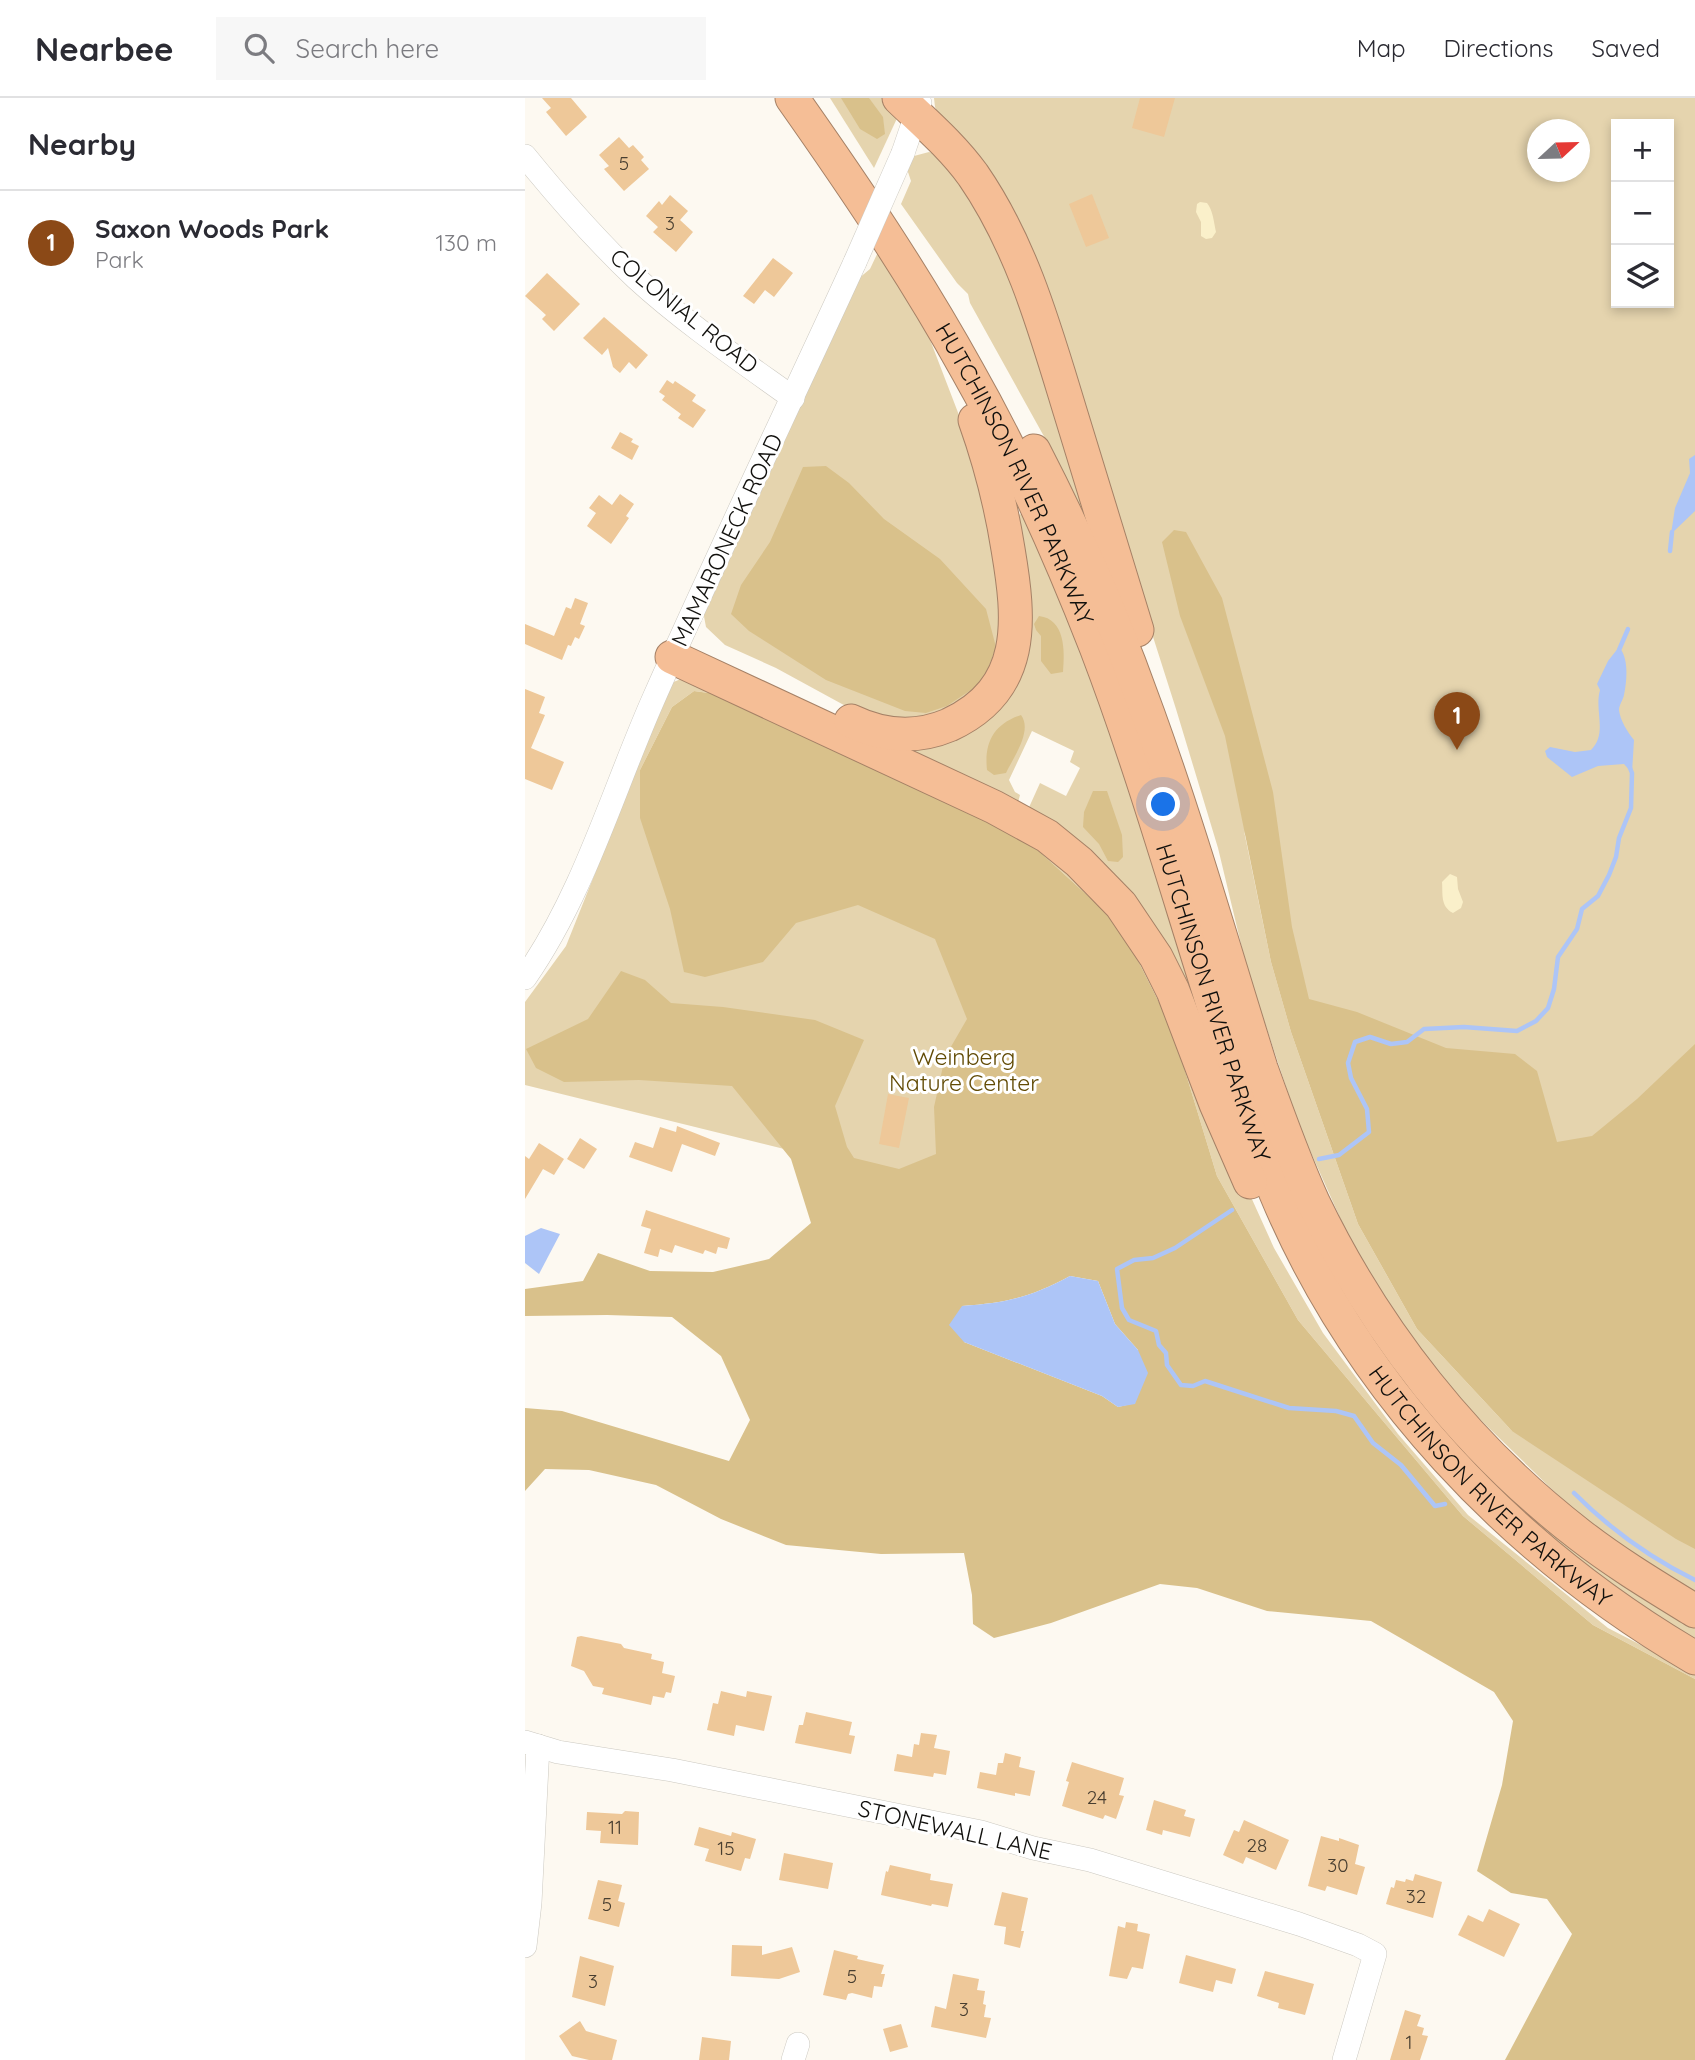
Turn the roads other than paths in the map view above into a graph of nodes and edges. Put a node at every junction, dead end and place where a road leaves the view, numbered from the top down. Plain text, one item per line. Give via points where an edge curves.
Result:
1 (792, 98) edge
2 (816, 98) edge
3 (912, 104) edge
4 (525, 156) edge
5 (936, 316) junction
6 (793, 398) junction
7 (676, 647) junction
8 (1185, 824) junction
9 (529, 963) edge
10 (1373, 1365) junction
11 (1695, 1611) edge
12 (1695, 1658) edge
13 (531, 1744) edge
14 (525, 1946) edge
15 (1344, 2060) edge

1 - 5 highway, HUTCHINSON RIVER PARKWAY
2 - 8 highway, HUTCHINSON RIVER PARKWAY via 945,292 1047,477 1106,604
3 - 6 street, MAMARONECK ROAD, bridge via 903,153
3 - 8 highway via 971,173 1006,229 1027,277 1170,740
4 - 6 street, COLONIAL ROAD via 566,206 639,280
5 - 7 highway via 986,452 1011,570 1016,637 1006,670 993,691 974,710 941,728 918,734 887,733
5 - 10 highway, HUTCHINSON RIVER PARKWAY via 1023,479 1095,644 1275,1190 1313,1269
6 - 7 street, MAMARONECK ROAD
7 - 9 street, MAMARONECK ROAD via 575,894 555,933
7 - 10 highway via 1029,825 1064,849 1109,891 1146,939 1164,973 1231,1140 1280,1242 1322,1307
8 - 11 highway, HUTCHINSON RIVER PARKWAY via 1278,1117 1313,1200 1368,1302 1418,1371 1493,1459 1580,1535
10 - 12 highway, HUTCHINSON RIVER PARKWAY via 1443,1455 1525,1537 1614,1607
13 - 14 street via 530,1903
13 - 15 street, STONEWALL LANE via 981,1832 1090,1860 1359,1945 1374,1954

